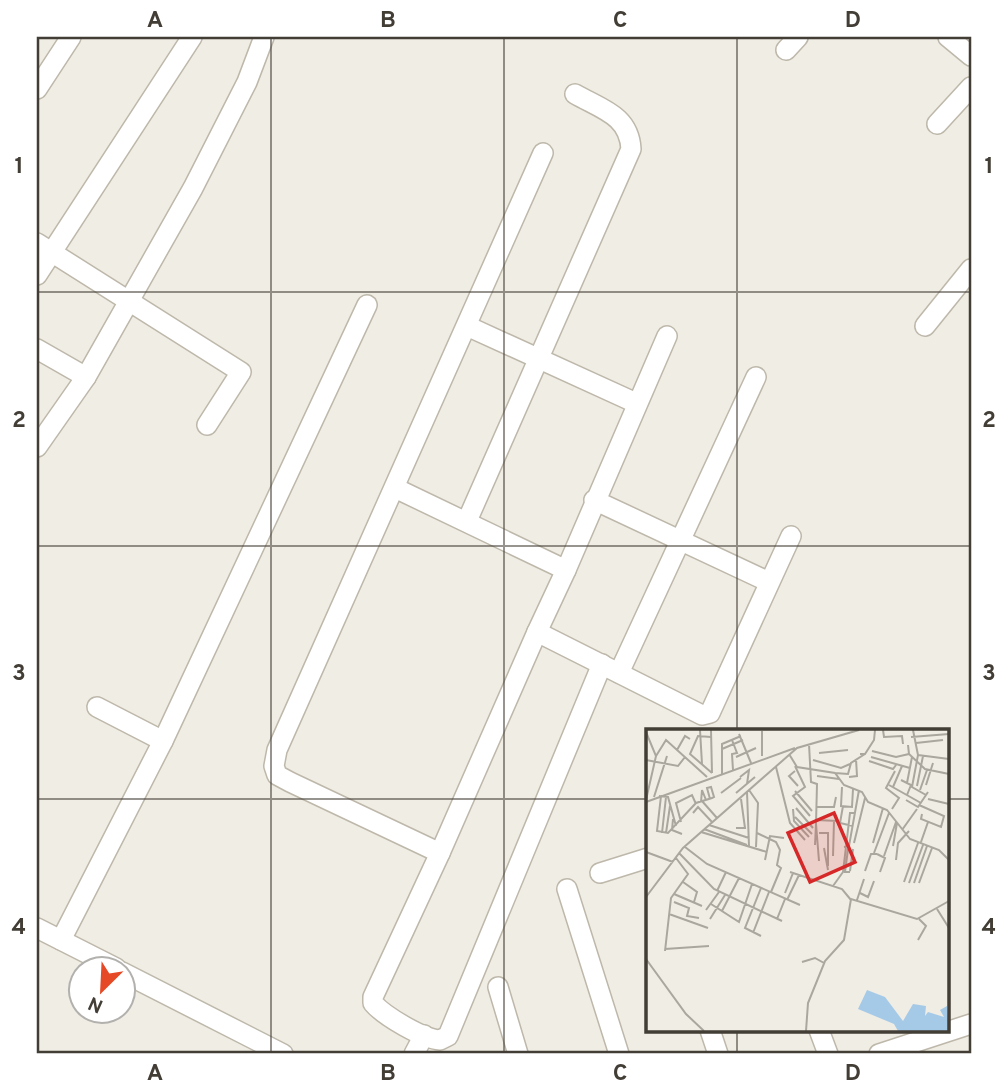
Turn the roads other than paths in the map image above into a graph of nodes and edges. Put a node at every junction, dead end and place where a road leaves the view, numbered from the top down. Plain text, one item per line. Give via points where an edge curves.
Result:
1 (71, 37) edge
2 (192, 37) edge
3 (264, 37) edge
4 (948, 37) edge
5 (971, 56) edge
6 (971, 87) edge
7 (37, 89) edge
8 (575, 94) dead end
9 (937, 124) dead end
10 (543, 153) dead end
11 (44, 248) edge
12 (971, 270) edge
13 (37, 275) edge
14 (129, 302) junction
15 (366, 304) dead end
16 (467, 326) junction
17 (925, 326) dead end
18 (667, 336) dead end
19 (37, 349) edge
20 (538, 357) junction
21 (86, 377) junction
22 (756, 377) dead end
23 (636, 403) junction
24 (207, 425) dead end
25 (37, 447) edge
26 (395, 488) junction
27 (594, 500) junction
28 (467, 521) junction
29 (791, 536) dead end
30 (682, 539) junction
31 (566, 570) junction
32 (769, 582) junction
33 (537, 632) junction
34 (611, 668) junction
35 (97, 707) dead end
36 (163, 741) junction
37 (440, 853) junction
38 (646, 859) edge
39 (600, 873) dead end
40 (567, 889) dead end
41 (37, 928) edge
42 (61, 940) junction
43 (88, 954) edge
44 (136, 979) edge
45 (498, 987) dead end
46 (971, 1024) edge
47 (948, 1029) edge
48 (711, 1032) edge
49 (820, 1032) edge
50 (930, 1033) edge
51 (424, 1035) junction
52 (283, 1054) edge
53 (414, 1054) edge
54 (518, 1054) edge
55 (619, 1054) edge
56 (719, 1054) edge
57 (828, 1054) edge
58 (879, 1054) edge

1 - 7 street
2 - 11 street
3 - 14 street via 247,82
4 - 5 street
6 - 9 street
8 - 20 street via 622,122 630,134 631,149
10 - 16 street
11 - 13 street
11 - 14 street
12 - 17 street
14 - 21 street
14 - 24 street via 241,372
15 - 36 street
16 - 20 street
16 - 26 street
18 - 23 street
19 - 21 street
20 - 23 street
20 - 28 street
21 - 25 street
22 - 30 street
23 - 27 street
26 - 28 street
26 - 37 street via 277,750 274,766 276,775
27 - 30 street
27 - 31 street
28 - 31 street
29 - 32 street
30 - 32 street
30 - 34 street
31 - 33 street
32 - 34 street via 710,713 702,715
33 - 34 street
33 - 37 street
34 - 51 street via 448,1036 440,1040
35 - 36 street
36 - 42 street
37 - 51 street via 373,997 379,1010
38 - 39 street
40 - 55 street
41 - 42 street
42 - 43 street
44 - 52 street
45 - 54 street
46 - 47 street
48 - 56 street
49 - 57 street
50 - 58 street
51 - 53 street

